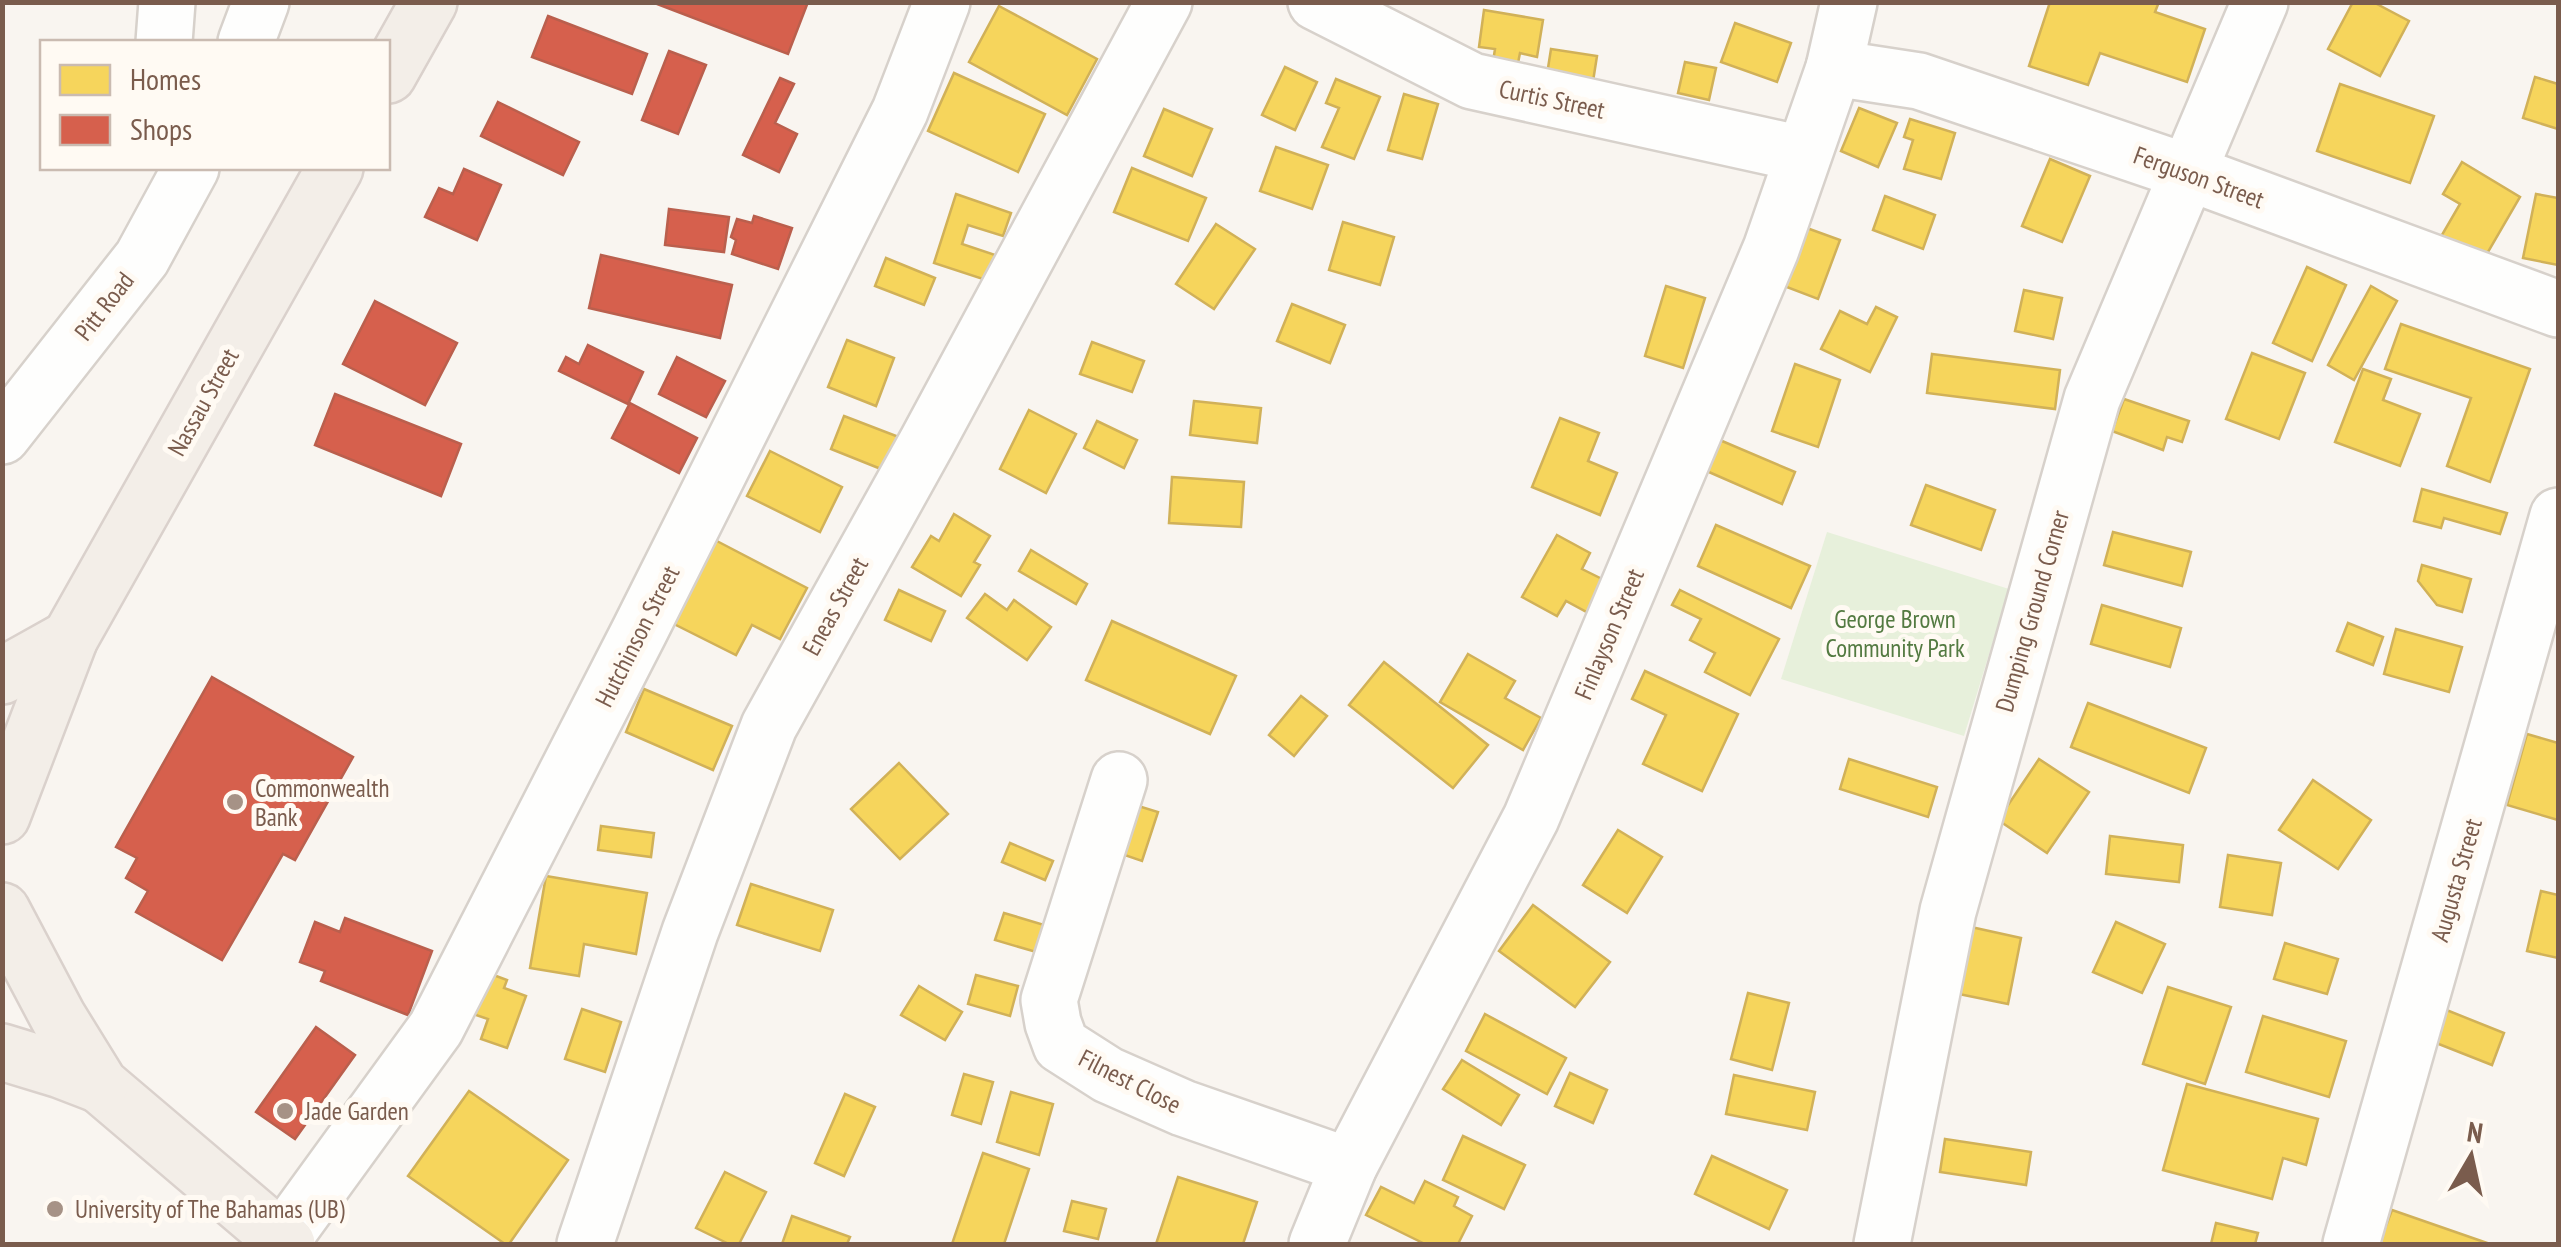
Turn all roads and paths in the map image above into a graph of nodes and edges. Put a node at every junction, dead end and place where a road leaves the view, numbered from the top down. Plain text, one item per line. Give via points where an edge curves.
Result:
1 (167, 2) edge
2 (261, 2) edge
3 (428, 2) edge
4 (942, 2) edge
5 (1164, 2) edge
6 (1316, 2) edge
7 (1849, 2) edge
8 (2260, 2) edge
9 (164, 40) edge
10 (247, 40) edge
11 (1834, 68) junction
12 (390, 71) edge
13 (1802, 154) junction
14 (334, 170) edge
15 (2188, 172) junction
16 (177, 179) edge
17 (2558, 308) edge
18 (11, 408) edge
19 (2558, 516) edge
20 (70, 638) junction
21 (2, 676) edge
22 (1120, 780) dead end
23 (2, 816) edge
24 (2, 911) edge
25 (2, 1052) edge
26 (100, 1086) junction
27 (1349, 1166) junction
28 (284, 1242) edge
29 (585, 1244) edge
30 (1317, 1244) edge
31 (1882, 1244) edge
32 (2351, 1244) edge

1 - 9 street
2 - 10 street
3 - 12 main road
4 - 28 street, Hutchinson Street via 892,128 436,1028
5 - 29 street, Eneas Street via 769,726 690,932
6 - 13 street, Curtis Street via 1472,81
7 - 11 street, Finlayson Street
8 - 15 street, Dumping Ground Corner
11 - 13 street, Finlayson Street
11 - 15 street, Ferguson Street via 1919,81
13 - 27 street, Finlayson Street via 1771,249 1532,818
14 - 20 main road, Nassau Street
15 - 17 street, Ferguson Street
15 - 31 street, Dumping Ground Corner via 2092,399 1948,912
16 - 18 street, Pitt Road via 142,258
19 - 32 street, Augusta Street
20 - 21 main road
20 - 23 main road, Nassau Street
22 - 27 street, Filnest Close via 1048,1000 1061,1045 1182,1108
24 - 26 main road
25 - 26 main road
26 - 28 main road
27 - 30 street, Finlayson Street

